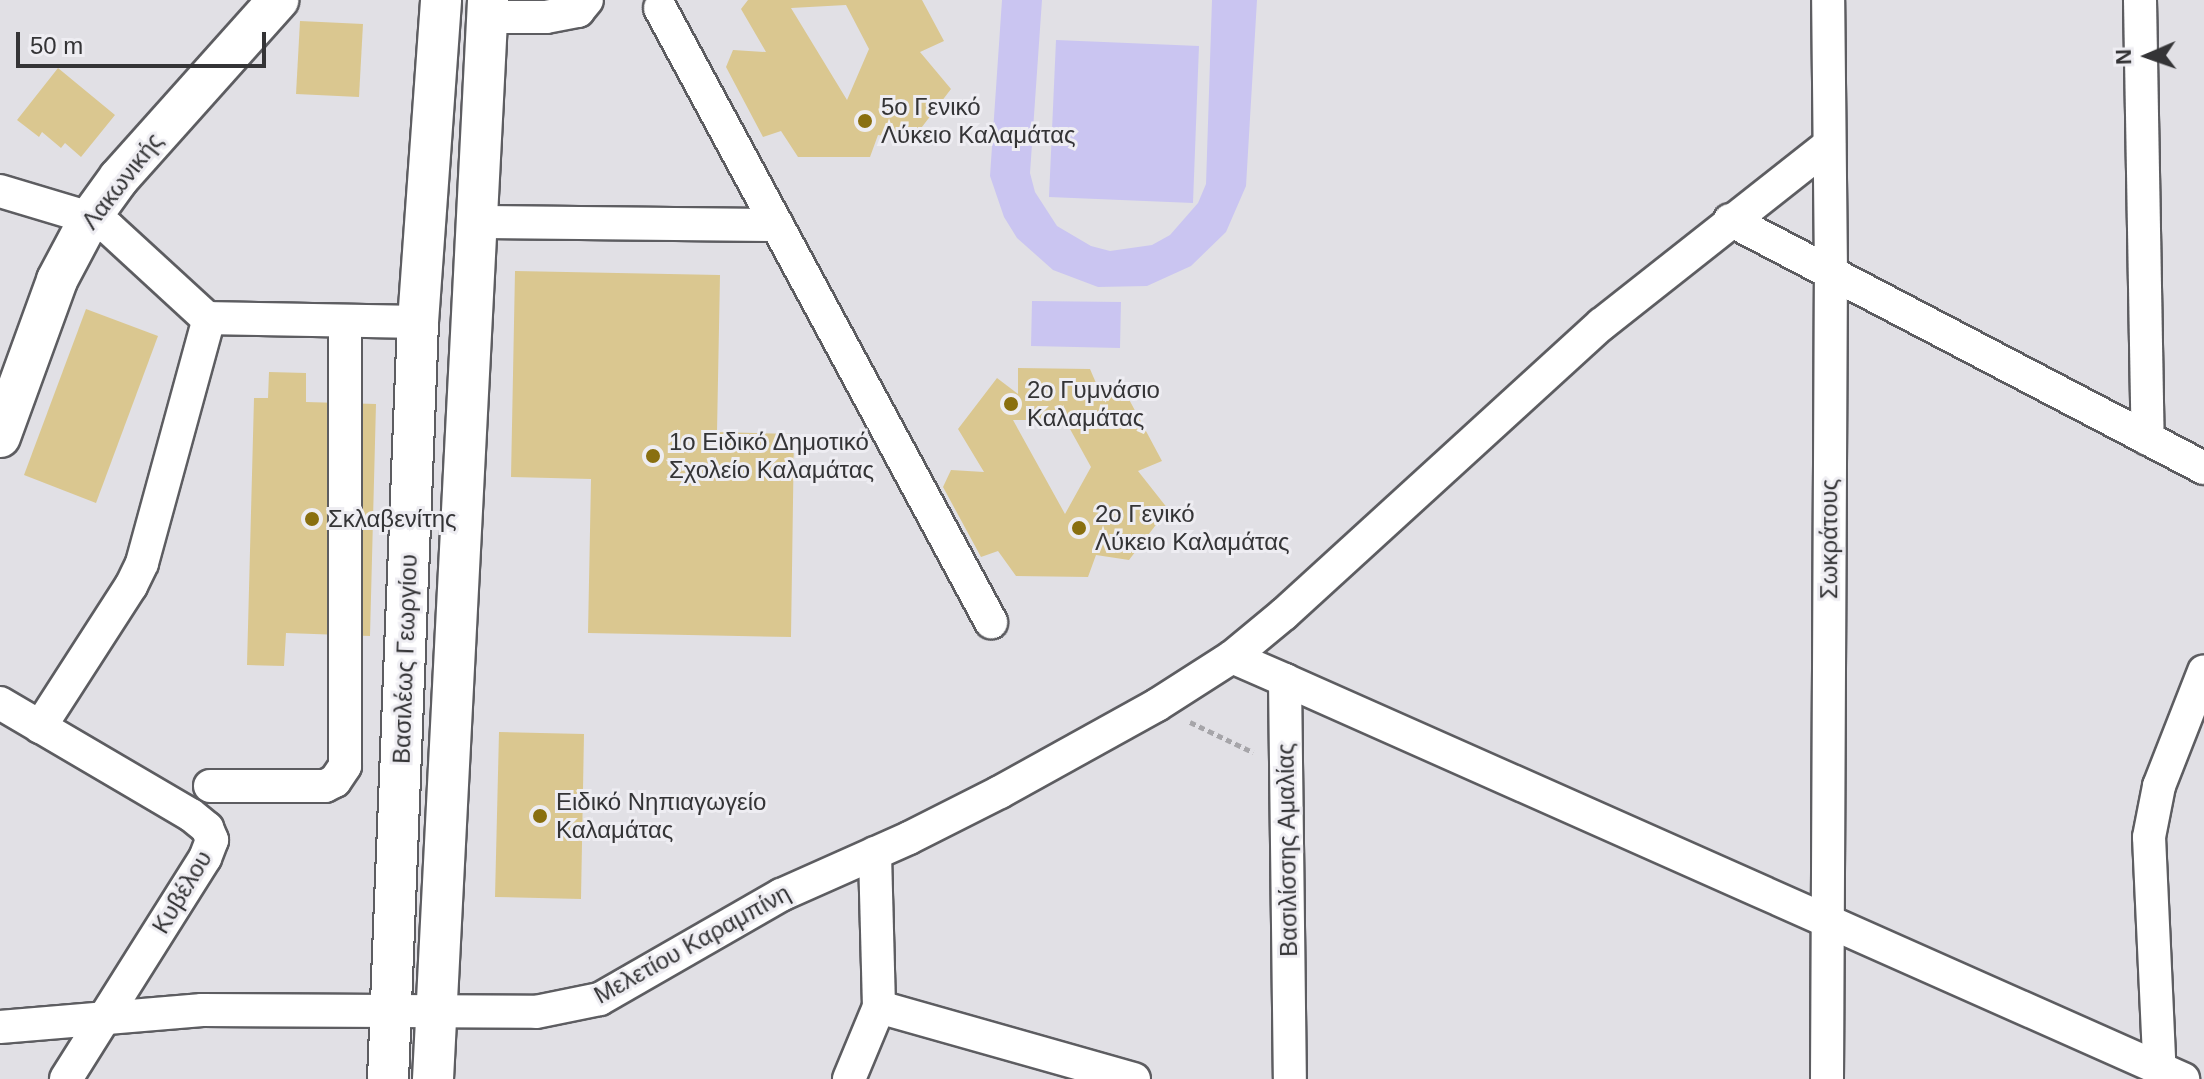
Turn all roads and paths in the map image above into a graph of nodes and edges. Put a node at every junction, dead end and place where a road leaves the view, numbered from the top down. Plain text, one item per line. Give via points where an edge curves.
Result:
1 (441, 0) edge
2 (587, 0) edge
3 (1828, 0) edge
4 (2140, 0) edge
5 (272, 2) edge
6 (487, 8) edge
7 (660, 8) dead end
8 (1829, 145) junction
9 (0, 191) edge
10 (90, 218) junction
11 (1730, 220) junction
12 (477, 222) junction
13 (777, 225) junction
14 (1831, 273) junction
15 (209, 318) junction
16 (345, 321) junction
17 (418, 322) junction
18 (0, 437) edge
19 (2148, 439) junction
20 (2204, 468) edge
21 (991, 622) dead end
22 (1232, 657) junction
23 (2204, 671) edge
24 (1285, 680) junction
25 (0, 703) edge
26 (40, 727) junction
27 (210, 786) dead end
28 (875, 853) junction
29 (1828, 922) junction
30 (879, 1007) junction
31 (391, 1010) junction
32 (436, 1012) junction
33 (104, 1018) junction
34 (0, 1027) edge
35 (2167, 1075) edge
36 (1129, 1078) edge
37 (66, 1079) edge
38 (388, 1079) edge
39 (433, 1079) edge
40 (849, 1079) edge
41 (1290, 1079) edge
42 (1827, 1079) edge

1 - 17 main road, Βασιλέως Γεωργίου
2 - 6 street via 578,11 546,17
3 - 8 street, Σωκράτους
4 - 19 street
5 - 10 main road, Λακωνικής
6 - 12 main road, Βασιλέως Γεωργίου
7 - 13 street
8 - 11 street, Μελετίου Καραμπίνη
8 - 14 street, Σωκράτους
9 - 10 street
10 - 15 street via 130,244
10 - 18 main road, Λακωνικής via 57,280
11 - 14 street
11 - 22 street, Μελετίου Καραμπίνη via 1602,324
12 - 13 street
12 - 32 main road, Βασιλέως Γεωργίου
13 - 21 street
14 - 19 street
14 - 29 street, Σωκράτους
15 - 16 street
15 - 26 street via 142,563
16 - 17 street
16 - 27 street via 345,766 325,786
17 - 31 main road, Βασιλέως Γεωργίου
19 - 20 street
22 - 24 street
22 - 28 street, Μελετίου Καραμπίνη via 1063,757
23 - 35 street via 2159,786 2149,837
24 - 29 street
24 - 41 street, Βασιλίσσης Αμαλίας
25 - 26 street, Κυβέλου
26 - 33 street, Κυβέλου via 191,815 210,833 205,858
28 - 30 street
28 - 32 street, Μελετίου Καραμπίνη via 781,895 600,999 536,1012
29 - 35 street
29 - 42 street, Σωκράτους
30 - 36 street
30 - 40 street
31 - 32 street, Μελετίου Καραμπίνη
31 - 33 street, Μελετίου Καραμπίνη via 276,1008
31 - 38 main road, Βασιλέως Γεωργίου
32 - 39 main road, Βασιλέως Γεωργίου
33 - 34 street, Μελετίου Καραμπίνη
33 - 37 street, Κυβέλου

